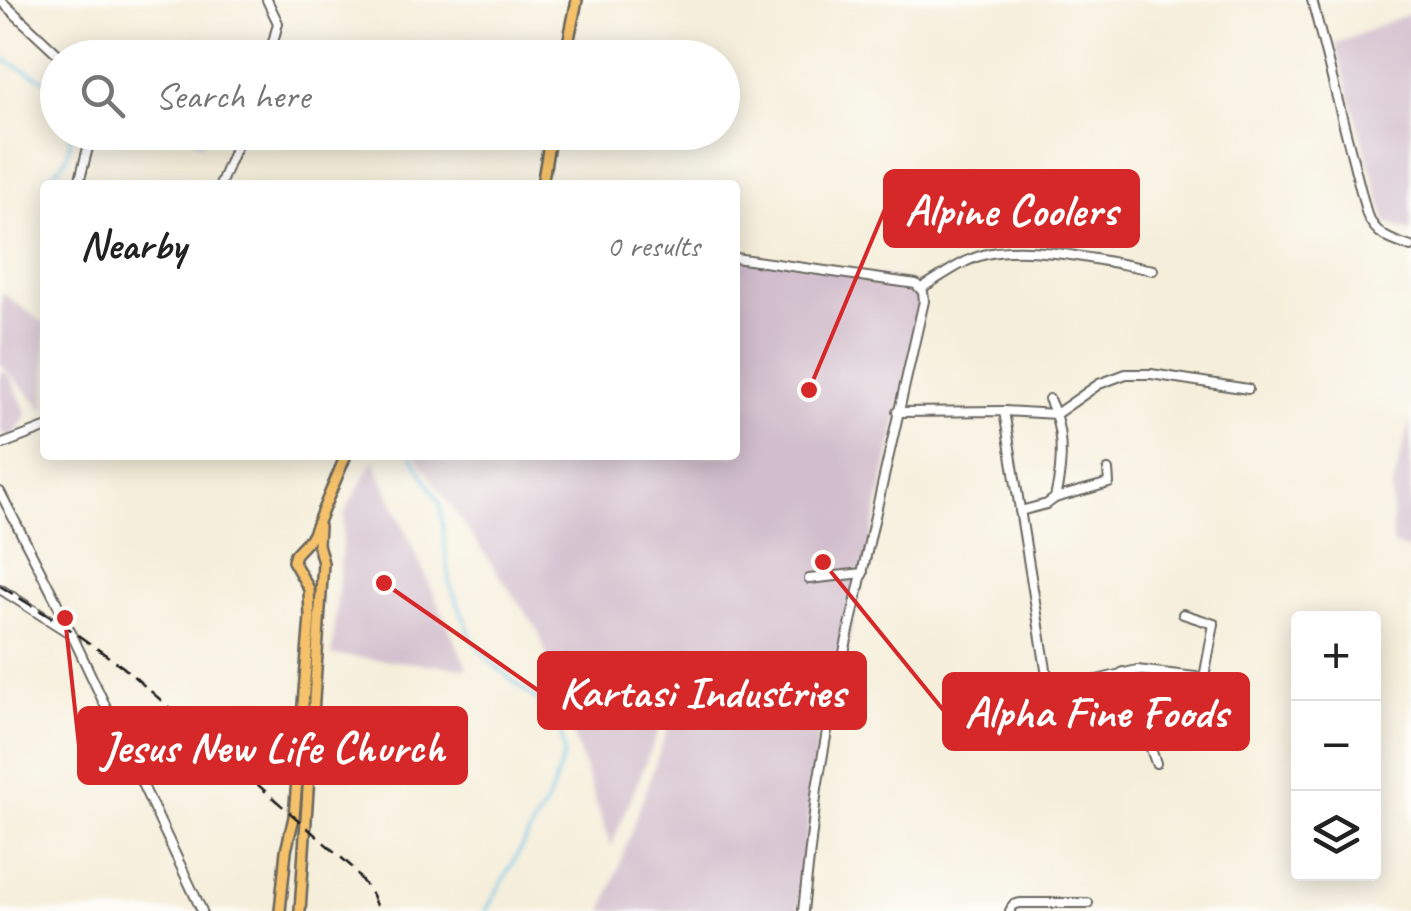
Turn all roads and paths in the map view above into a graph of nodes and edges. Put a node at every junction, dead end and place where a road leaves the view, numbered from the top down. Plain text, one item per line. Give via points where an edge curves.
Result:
1 (0, 0) edge
2 (267, 0) edge
3 (577, 0) edge
4 (1312, 0) edge
5 (43, 40) edge
6 (274, 40) edge
7 (569, 40) edge
8 (87, 150) edge
9 (235, 150) edge
10 (547, 150) edge
11 (80, 180) edge
12 (222, 180) edge
13 (543, 180) edge
14 (1411, 247) edge
15 (740, 259) edge
16 (1154, 270) dead end
17 (921, 288) junction
18 (1248, 389) dead end
19 (1049, 399) dead end
20 (1004, 411) junction
21 (897, 412) junction
22 (1056, 414) junction
23 (40, 430) edge
24 (0, 445) edge
25 (344, 460) edge
26 (1108, 470) dead end
27 (0, 492) edge
28 (1055, 498) junction
29 (1020, 512) junction
30 (320, 518) junction
31 (304, 547) junction
32 (320, 552) junction
33 (321, 570) junction
34 (864, 573) junction
35 (302, 576) junction
36 (809, 579) dead end
37 (0, 589) edge
38 (1183, 614) dead end
39 (70, 633) junction
40 (1123, 672) junction
41 (1049, 692) junction
42 (1068, 742) dead end
43 (1156, 764) dead end
44 (1088, 903) dead end
45 (1040, 907) edge
46 (202, 911) edge
47 (282, 911) edge
48 (297, 911) edge
49 (803, 911) edge
50 (1010, 911) edge

1 - 5 street
2 - 6 street via 278,23
3 - 7 main road
4 - 14 street via 1367,215 1385,238
8 - 11 street
9 - 12 street
10 - 13 main road
15 - 17 street
16 - 17 street via 996,252
17 - 21 street via 924,301
18 - 22 street via 1126,374
19 - 22 street
20 - 21 street
20 - 22 street
20 - 29 street
21 - 34 street
22 - 28 street
23 - 24 street
25 - 30 main road
26 - 28 street via 1110,483
27 - 39 street
28 - 29 street
29 - 41 street
30 - 31 main road
30 - 32 main road
31 - 32 main road
31 - 35 main road via 293,560
32 - 33 main road
33 - 35 main road
33 - 48 main road
34 - 36 street
34 - 49 street via 830,714
35 - 47 main road via 310,594 307,660
37 - 39 street
38 - 40 street via 1214,624 1204,678
39 - 46 street
40 - 41 street
40 - 43 street
41 - 42 street via 1056,731
44 - 45 street
45 - 50 street via 1012,905

